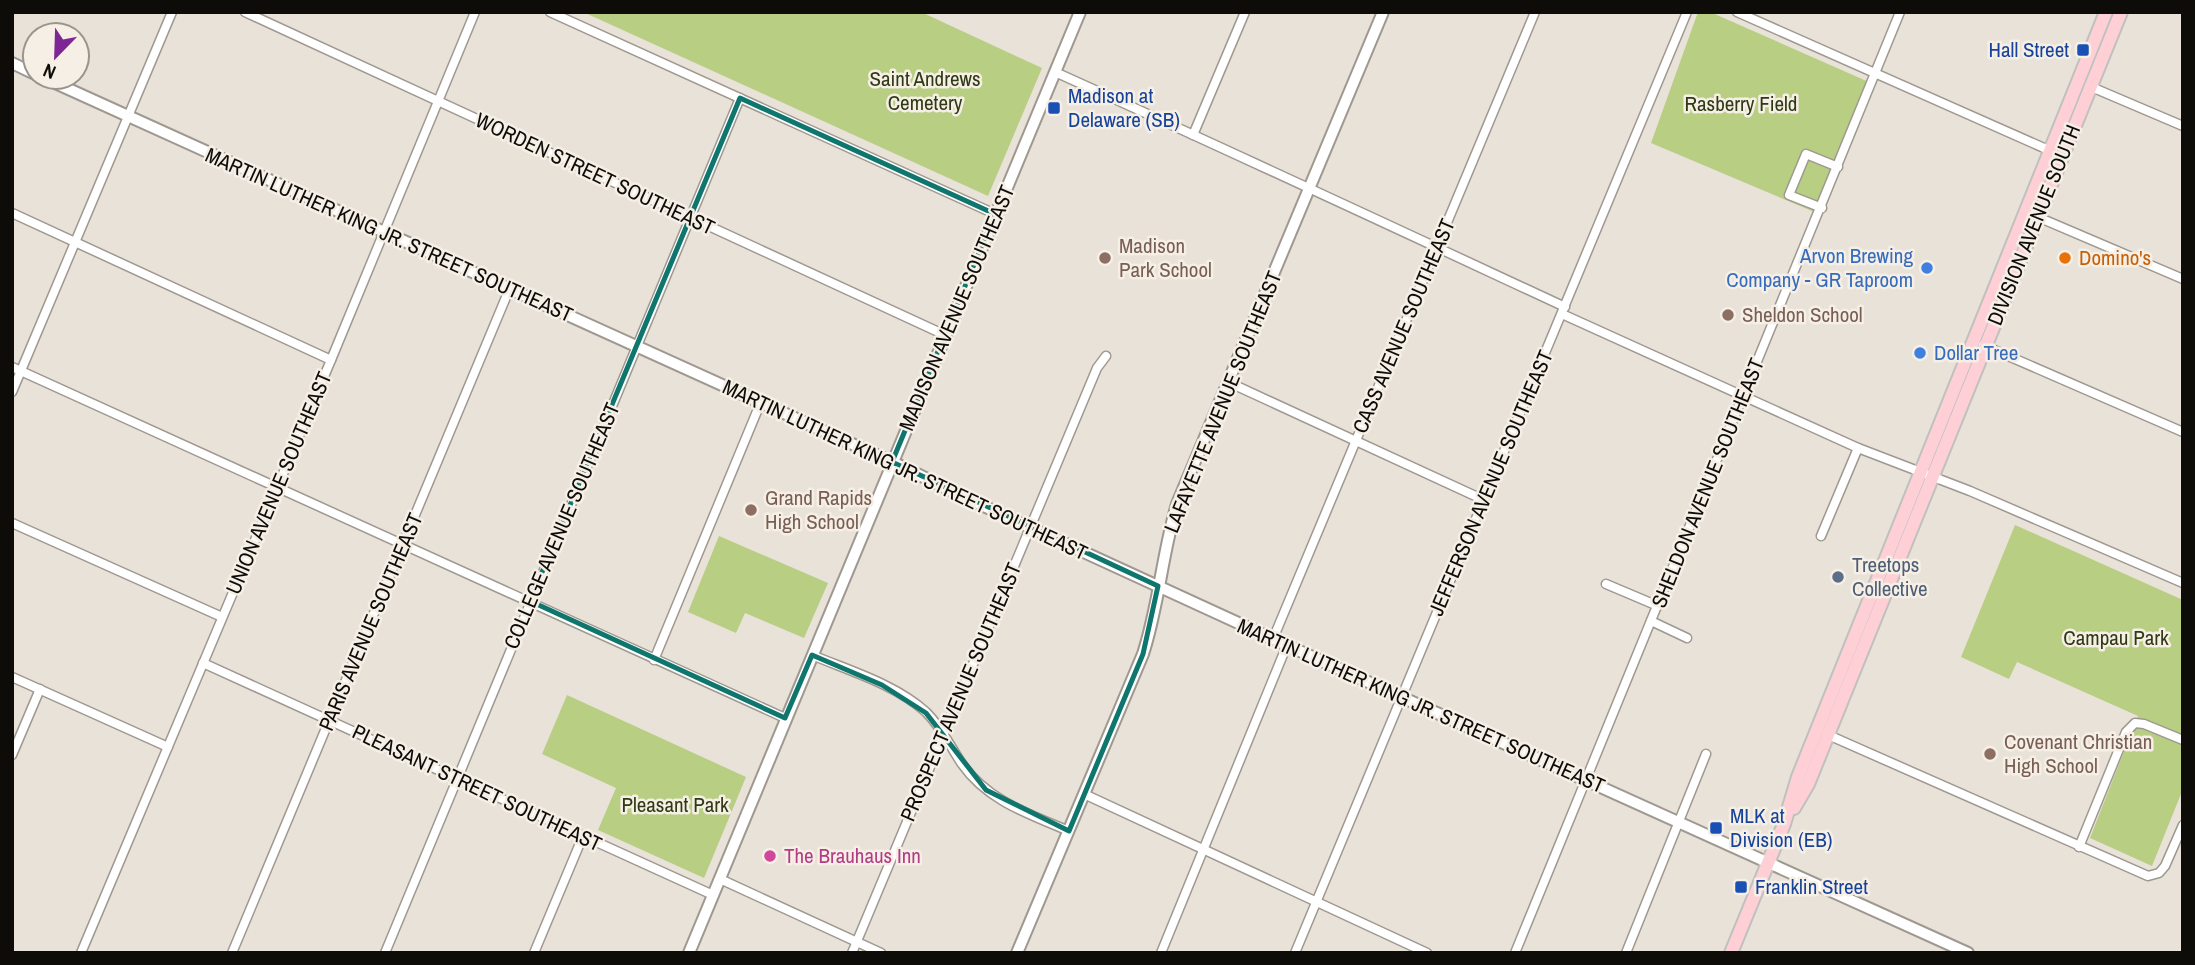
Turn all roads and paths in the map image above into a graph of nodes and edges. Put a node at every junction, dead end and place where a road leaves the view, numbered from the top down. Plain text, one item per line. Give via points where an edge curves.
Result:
1 (172, 12) edge
2 (245, 12) edge
3 (475, 12) edge
4 (550, 12) edge
5 (1080, 12) edge
6 (1245, 12) edge
7 (1383, 12) edge
8 (1535, 12) edge
9 (1687, 12) edge
10 (1737, 12) edge
11 (1900, 12) edge
12 (2121, 12) edge
13 (2104, 13) edge
14 (1055, 72) junction
15 (1875, 74) junction
16 (2084, 83) junction
17 (73, 91) edge
18 (740, 98) junction
19 (438, 102) junction
20 (128, 116) junction
21 (2183, 126) edge
22 (1193, 135) junction
23 (2057, 153) junction
24 (1838, 167) junction
25 (1309, 190) junction
26 (1822, 208) junction
27 (12, 213) edge
28 (995, 214) junction
29 (2032, 214) junction
30 (691, 219) junction
31 (383, 232) junction
32 (76, 241) junction
33 (1436, 247) junction
34 (2183, 279) edge
35 (509, 290) junction
36 (1564, 311) junction
37 (945, 335) junction
38 (1973, 341) junction
39 (1986, 346) junction
40 (636, 348) junction
41 (1106, 355) dead end
42 (331, 360) junction
43 (17, 369) edge
44 (1228, 382) junction
45 (12, 392) edge
46 (1744, 395) junction
47 (760, 404) junction
48 (2183, 432) edge
49 (1356, 442) junction
50 (1858, 447) junction
51 (892, 462) junction
52 (1926, 475) junction
53 (276, 488) junction
54 (1484, 500) junction
55 (12, 523) edge
56 (1030, 527) junction
57 (1821, 537) dead end
58 (404, 546) junction
59 (2183, 583) edge
60 (1606, 584) dead end
61 (1158, 586) junction
62 (530, 601) junction
63 (1658, 606) junction
64 (222, 617) junction
65 (1651, 621) junction
66 (1687, 638) dead end
67 (1273, 639) junction
68 (1287, 645) junction
69 (812, 655) junction
70 (654, 660) junction
71 (203, 663) junction
72 (12, 677) edge
73 (40, 689) junction
74 (1402, 695) junction
75 (785, 718) junction
76 (329, 720) junction
77 (944, 732) junction
78 (1823, 733) junction
79 (2183, 740) edge
80 (168, 747) junction
81 (1706, 754) dead end
82 (12, 755) edge
83 (458, 778) junction
84 (1586, 780) junction
85 (1084, 794) junction
86 (1679, 824) junction
87 (2183, 825) edge
88 (1069, 831) junction
89 (583, 836) junction
90 (2078, 847) junction
91 (1202, 850) junction
92 (1768, 863) junction
93 (720, 879) junction
94 (713, 895) junction
95 (1316, 902) junction
96 (856, 941) junction
97 (1407, 948) edge
98 (81, 953) edge
99 (232, 953) edge
100 (384, 953) edge
101 (534, 953) edge
102 (689, 953) edge
103 (852, 953) edge
104 (881, 953) edge
105 (1017, 953) edge
106 (1161, 953) edge
107 (1295, 953) edge
108 (1427, 953) edge
109 (1515, 953) edge
110 (1626, 953) edge
111 (1731, 953) edge
112 (1968, 953) edge

1 - 20 street
2 - 19 street, WORDEN STREET SOUTHEAST
3 - 19 street, UNION AVENUE SOUTHEAST
4 - 18 street
5 - 14 main road, MADISON AVENUE SOUTHEAST
6 - 22 street
7 - 25 main road, LAFAYETTE AVENUE SOUTHEAST
8 - 33 street, CASS AVENUE SOUTHEAST
9 - 36 street, JEFFERSON AVENUE SOUTHEAST
10 - 15 street
11 - 15 street, SHELDON AVENUE SOUTHEAST
12 - 16 main road, DIVISION AVENUE SOUTH
13 - 16 main road, DIVISION AVENUE SOUTH
14 - 22 street
14 - 28 main road, MADISON AVENUE SOUTHEAST
15 - 23 street
15 - 24 street, SHELDON AVENUE SOUTHEAST
16 - 21 street
16 - 23 main road, DIVISION AVENUE SOUTH
17 - 20 main road, MARTIN LUTHER KING JR. STREET SOUTHEAST
18 - 28 street
18 - 30 street, COLLEGE AVENUE SOUTHEAST
19 - 30 street, WORDEN STREET SOUTHEAST
19 - 31 street, UNION AVENUE SOUTHEAST
20 - 31 main road, MARTIN LUTHER KING JR. STREET SOUTHEAST
20 - 32 street
22 - 25 street
23 - 29 main road, DIVISION AVENUE SOUTH
24 - 26 street, SHELDON AVENUE SOUTHEAST
24 - 26 street via 1806,154 1789,195
25 - 33 street
25 - 44 main road, LAFAYETTE AVENUE SOUTHEAST
26 - 46 street, SHELDON AVENUE SOUTHEAST
27 - 32 street
28 - 37 main road, MADISON AVENUE SOUTHEAST
29 - 34 street
29 - 38 main road, DIVISION AVENUE SOUTH
29 - 39 main road, DIVISION AVENUE SOUTH
30 - 37 street, WORDEN STREET SOUTHEAST
30 - 40 street, COLLEGE AVENUE SOUTHEAST
31 - 35 main road, MARTIN LUTHER KING JR. STREET SOUTHEAST
31 - 42 street, UNION AVENUE SOUTHEAST
32 - 42 street
32 - 43 street
33 - 36 street
33 - 49 street, CASS AVENUE SOUTHEAST
35 - 40 main road, MARTIN LUTHER KING JR. STREET SOUTHEAST
35 - 58 street, PARIS AVENUE SOUTHEAST
36 - 46 street
36 - 54 street, JEFFERSON AVENUE SOUTHEAST
37 - 51 main road, MADISON AVENUE SOUTHEAST
38 - 39 street
38 - 52 main road, DIVISION AVENUE SOUTH
39 - 48 street
39 - 52 main road, DIVISION AVENUE SOUTH
40 - 47 main road, MARTIN LUTHER KING JR. STREET SOUTHEAST
40 - 62 street, COLLEGE AVENUE SOUTHEAST
41 - 56 street, PROSPECT AVENUE SOUTHEAST
42 - 53 street, UNION AVENUE SOUTHEAST
43 - 45 street
43 - 53 street
44 - 49 street
44 - 61 main road, LAFAYETTE AVENUE SOUTHEAST via 1177,504
46 - 50 street
46 - 63 street, SHELDON AVENUE SOUTHEAST
47 - 51 main road, MARTIN LUTHER KING JR. STREET SOUTHEAST
47 - 70 street
49 - 54 street
49 - 67 street, CASS AVENUE SOUTHEAST
50 - 52 street
50 - 57 street
51 - 56 main road, MARTIN LUTHER KING JR. STREET SOUTHEAST
51 - 69 main road, MADISON AVENUE SOUTHEAST
52 - 59 street
52 - 78 main road, DIVISION AVENUE SOUTH
53 - 58 street
53 - 64 street, UNION AVENUE SOUTHEAST
54 - 74 street, JEFFERSON AVENUE SOUTHEAST
55 - 64 street
56 - 61 main road, MARTIN LUTHER KING JR. STREET SOUTHEAST
56 - 77 street, PROSPECT AVENUE SOUTHEAST
58 - 62 street
58 - 76 street, PARIS AVENUE SOUTHEAST
60 - 63 street
61 - 67 main road, MARTIN LUTHER KING JR. STREET SOUTHEAST
61 - 85 main road, LAFAYETTE AVENUE SOUTHEAST via 1143,654
62 - 70 street
62 - 83 street, COLLEGE AVENUE SOUTHEAST
63 - 65 street, SHELDON AVENUE SOUTHEAST
64 - 71 street, UNION AVENUE SOUTHEAST
65 - 66 street
65 - 84 street, SHELDON AVENUE SOUTHEAST
67 - 68 main road, MARTIN LUTHER KING JR. STREET SOUTHEAST
68 - 74 main road, MARTIN LUTHER KING JR. STREET SOUTHEAST
68 - 91 street
69 - 75 main road, MADISON AVENUE SOUTHEAST
69 - 77 street via 903,696
70 - 75 street
71 - 76 street, PLEASANT STREET SOUTHEAST
71 - 80 street, UNION AVENUE SOUTHEAST
72 - 73 street
73 - 80 street
73 - 82 street
74 - 84 main road, MARTIN LUTHER KING JR. STREET SOUTHEAST
74 - 95 street, JEFFERSON AVENUE SOUTHEAST
75 - 93 main road, MADISON AVENUE SOUTHEAST
76 - 83 street, PLEASANT STREET SOUTHEAST
76 - 99 street, PARIS AVENUE SOUTHEAST
77 - 88 street via 962,764 986,790
77 - 96 street, PROSPECT AVENUE SOUTHEAST
78 - 90 street
78 - 92 main road, DIVISION AVENUE SOUTH via 1798,777
79 - 90 street via 2144,724 2135,723 2126,732
80 - 98 street, UNION AVENUE SOUTHEAST
81 - 86 street
83 - 89 street, PLEASANT STREET SOUTHEAST
83 - 100 street, COLLEGE AVENUE SOUTHEAST
84 - 86 main road, MARTIN LUTHER KING JR. STREET SOUTHEAST
84 - 109 street, SHELDON AVENUE SOUTHEAST
85 - 88 main road, LAFAYETTE AVENUE SOUTHEAST
85 - 91 street
86 - 92 main road, MARTIN LUTHER KING JR. STREET SOUTHEAST
86 - 110 street
87 - 90 street via 2169,859 2159,873 2148,876
88 - 105 main road, LAFAYETTE AVENUE SOUTHEAST
89 - 94 street, PLEASANT STREET SOUTHEAST
89 - 101 street
91 - 95 street
91 - 106 street
92 - 111 main road, DIVISION AVENUE SOUTH
92 - 112 main road, MARTIN LUTHER KING JR. STREET SOUTHEAST
93 - 94 main road, MADISON AVENUE SOUTHEAST
93 - 96 street
94 - 102 main road, MADISON AVENUE SOUTHEAST
95 - 97 street
95 - 107 street, JEFFERSON AVENUE SOUTHEAST
96 - 103 street, PROSPECT AVENUE SOUTHEAST
96 - 104 street
97 - 108 street

